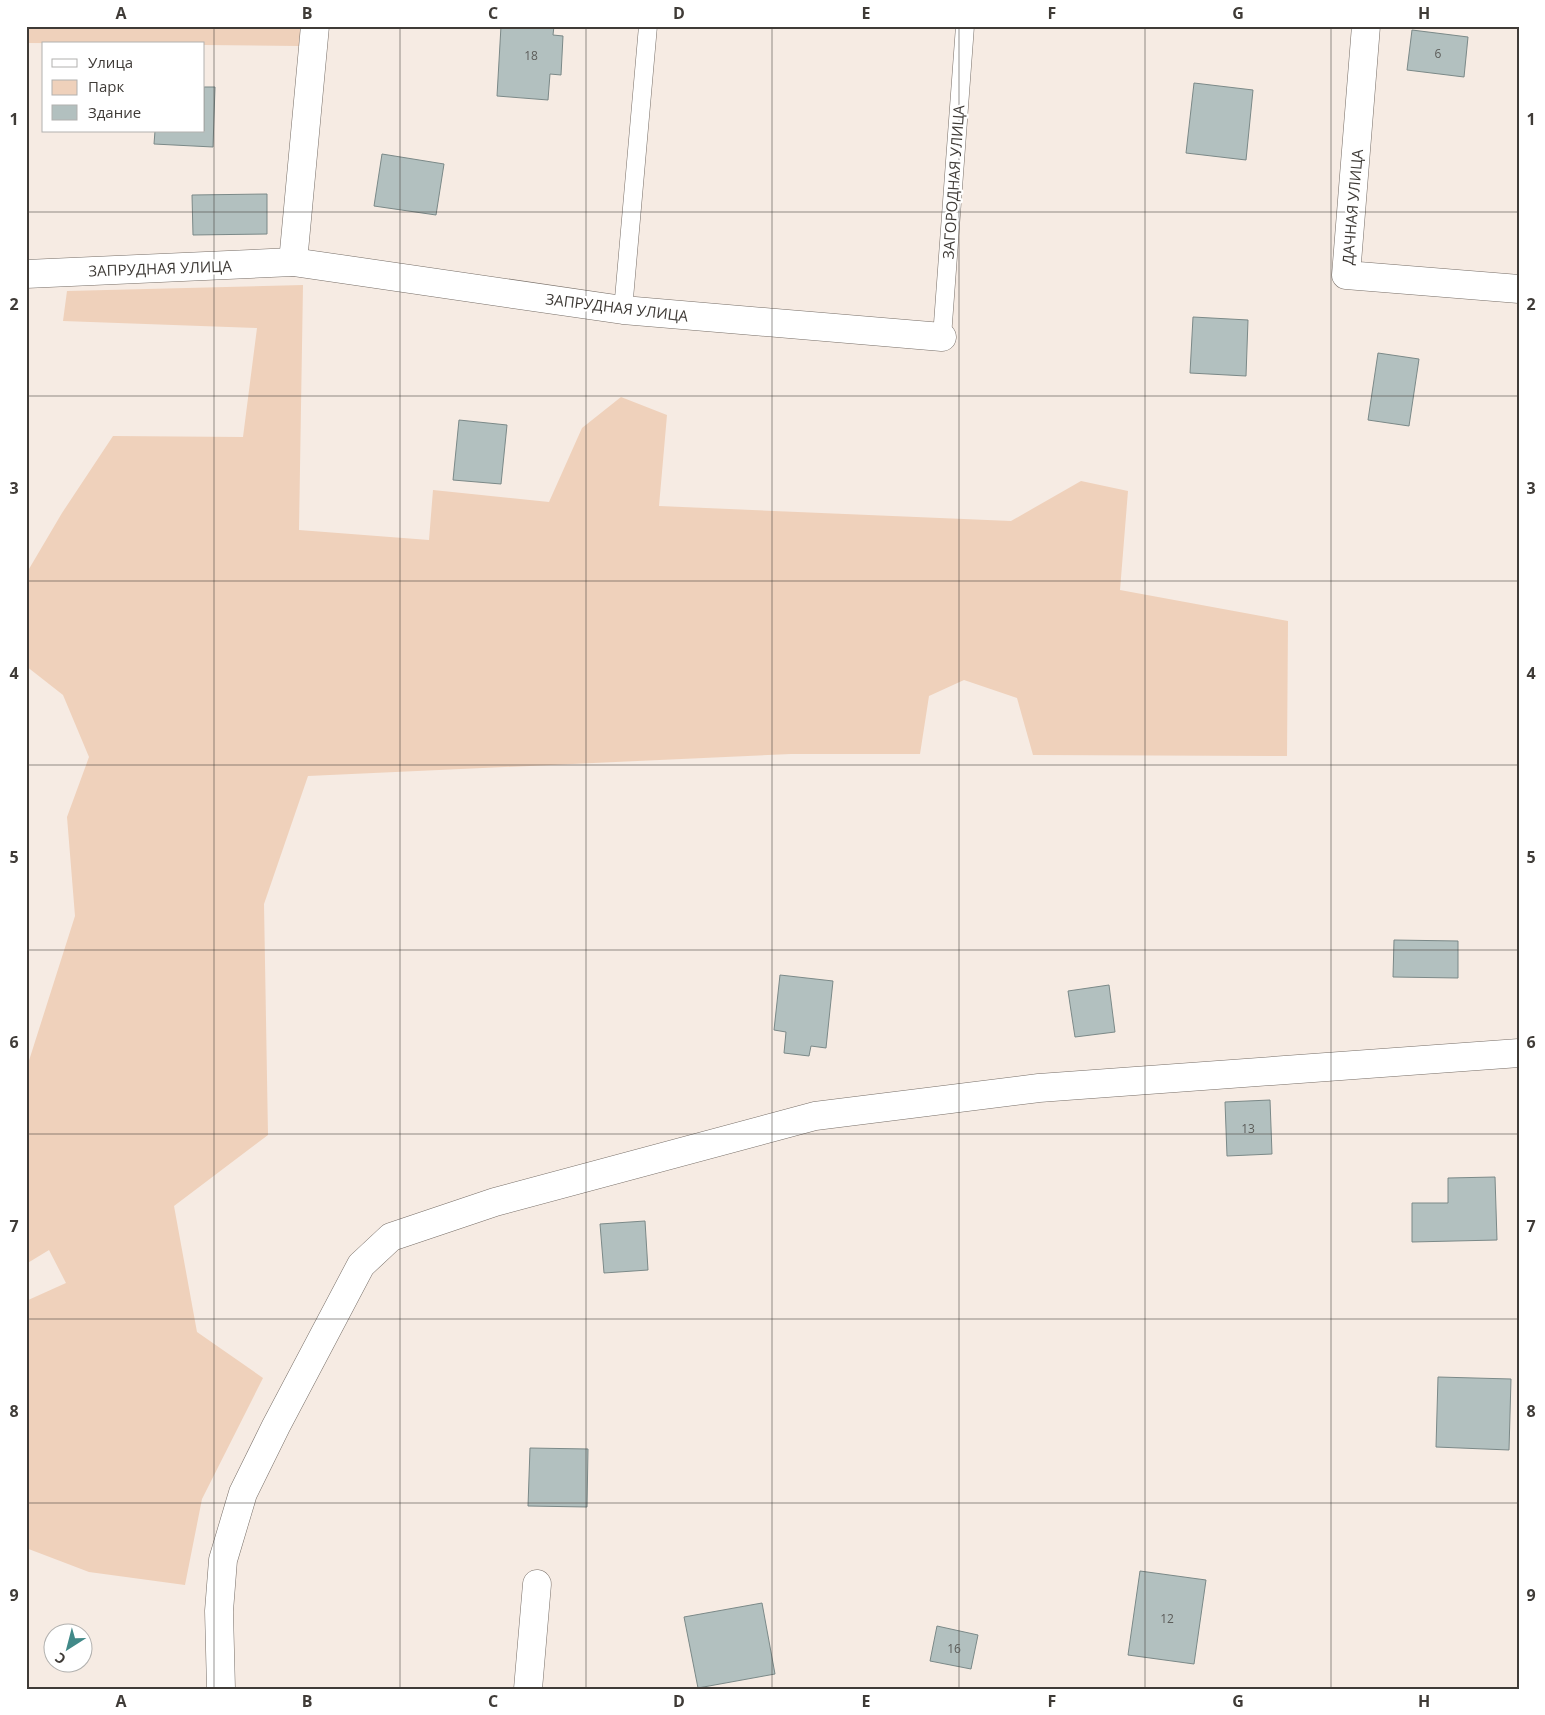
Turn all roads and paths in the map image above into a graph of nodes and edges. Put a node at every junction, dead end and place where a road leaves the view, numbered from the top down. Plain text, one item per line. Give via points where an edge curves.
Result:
1 (315, 26) edge
2 (648, 26) edge
3 (965, 26) edge
4 (1366, 26) edge
5 (293, 262) junction
6 (26, 274) edge
7 (1519, 289) edge
8 (623, 310) junction
9 (942, 337) joint
10 (1519, 1053) edge
11 (537, 1584) dead end
12 (221, 1689) edge
13 (528, 1689) edge

1 - 5 street
2 - 8 lane
3 - 9 lane, ЗАГОРОДНАЯ УЛИЦА
4 - 7 street, ДАЧНАЯ УЛИЦА via 1346,275
5 - 6 street, ЗАПРУДНАЯ УЛИЦА
5 - 8 street, ЗАПРУДНАЯ УЛИЦА
8 - 9 street, ЗАПРУДНАЯ УЛИЦА
10 - 12 street via 1039,1088 815,1116 494,1202 391,1237 361,1265 243,1494 224,1560 219,1611
11 - 13 street

